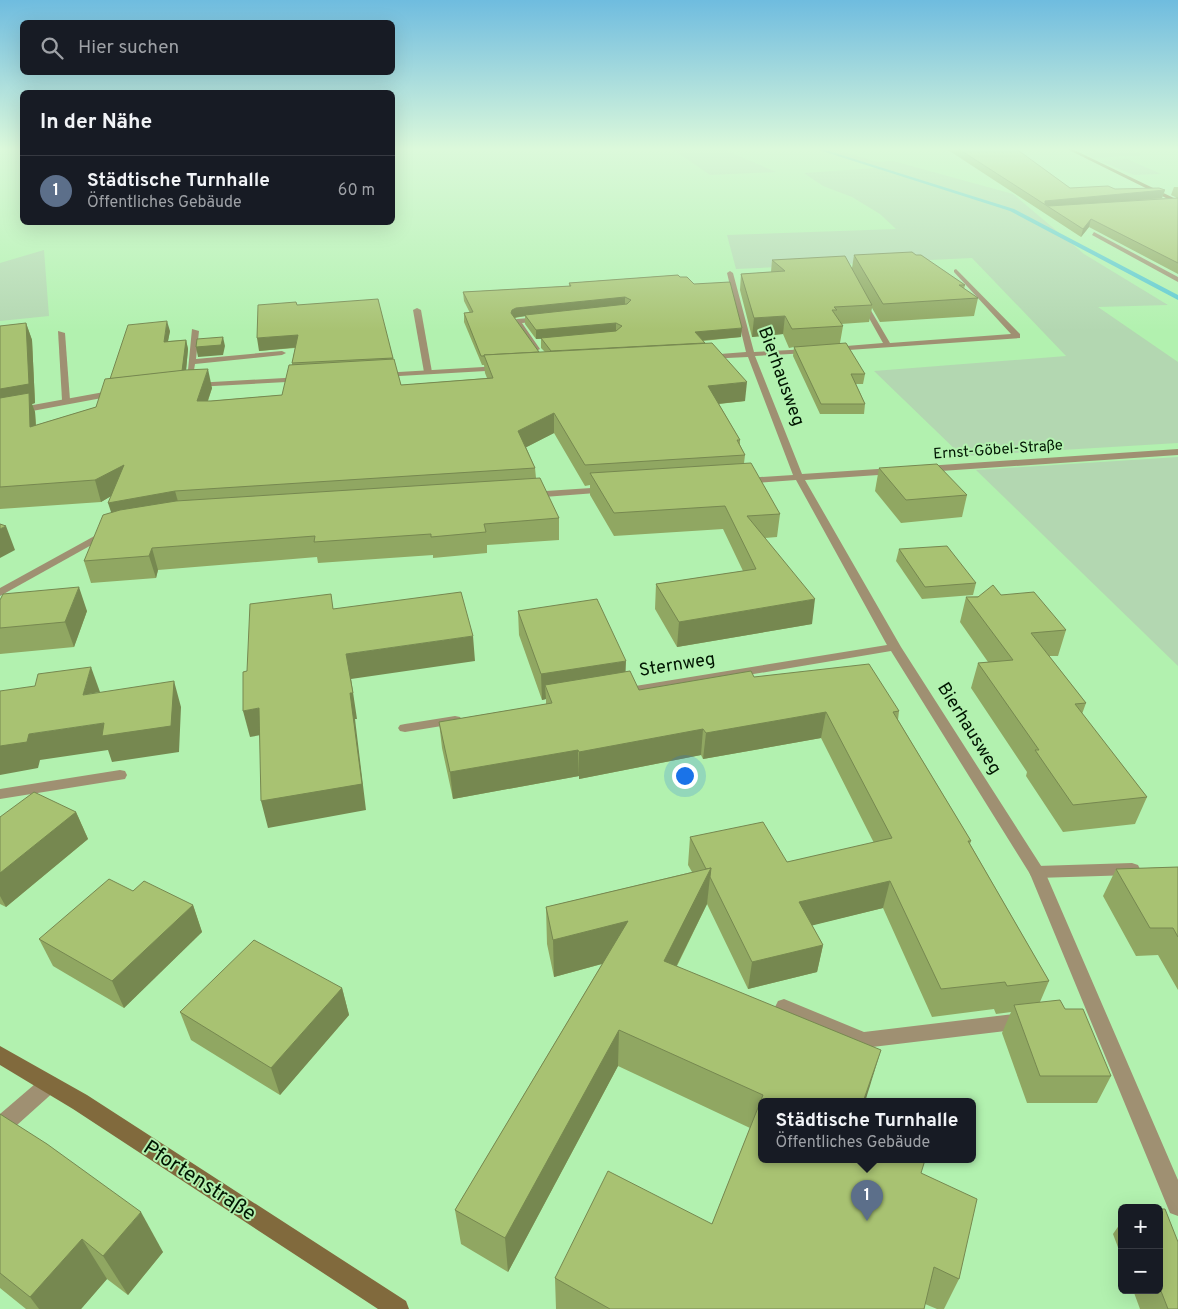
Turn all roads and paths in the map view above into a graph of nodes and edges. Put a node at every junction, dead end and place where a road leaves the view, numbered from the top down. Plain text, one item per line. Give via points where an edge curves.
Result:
1 (1094, 234) dead end
2 (956, 271) dead end
3 (730, 273) dead end
4 (1178, 280) edge
5 (860, 297) edge
6 (417, 310) dead end
7 (547, 318) edge
8 (195, 331) dead end
9 (61, 333) dead end
10 (542, 343) edge
11 (532, 344) junction
12 (888, 345) junction
13 (829, 349) edge
14 (819, 350) edge
15 (282, 353) dead end
16 (751, 355) junction
17 (702, 357) edge
18 (543, 358) edge
19 (192, 362) junction
20 (508, 367) edge
21 (428, 372) junction
22 (371, 376) edge
23 (313, 379) edge
24 (128, 391) edge
25 (66, 400) junction
26 (0, 414) edge
27 (1178, 452) edge
28 (919, 470) edge
29 (899, 471) edge
30 (799, 478) junction
31 (729, 482) edge
32 (620, 489) edge
33 (520, 496) edge
34 (118, 528) edge
35 (0, 593) edge
36 (895, 647) junction
37 (611, 694) edge
38 (464, 718) edge
39 (406, 728) dead end
40 (120, 775) dead end
41 (0, 794) edge
42 (1150, 869) edge
43 (1037, 872) junction
44 (784, 1007) dead end
45 (1096, 1011) junction
46 (1077, 1014) edge
47 (1040, 1018) edge
48 (0, 1055) edge
49 (49, 1084) junction
50 (0, 1127) edge
51 (1178, 1205) edge
52 (398, 1309) edge

1 - 4 street
2 - 12 street via 1018,336
3 - 16 street, Bierhausweg
5 - 12 street
6 - 21 street
7 - 11 street via 517,321
8 - 19 street
9 - 25 street
10 - 11 street
11 - 18 street
12 - 13 street
14 - 16 street
15 - 19 street
16 - 17 street
16 - 30 street, Bierhausweg
19 - 23 street via 189,386
20 - 21 street
21 - 22 street
24 - 25 street
25 - 26 street
27 - 28 street, Ernst-Göbel-Straße
29 - 30 street
30 - 31 street
30 - 36 street, Bierhausweg
32 - 33 street
34 - 35 street via 105,532
36 - 37 street, Sternweg
36 - 43 street, Bierhausweg
38 - 39 street
40 - 41 street
42 - 43 street
43 - 45 street, Bierhausweg
44 - 47 street via 864,1040
45 - 46 street
45 - 51 street, Bierhausweg
48 - 49 street, Pfortenstraße
49 - 50 street
49 - 52 street, Pfortenstraße

